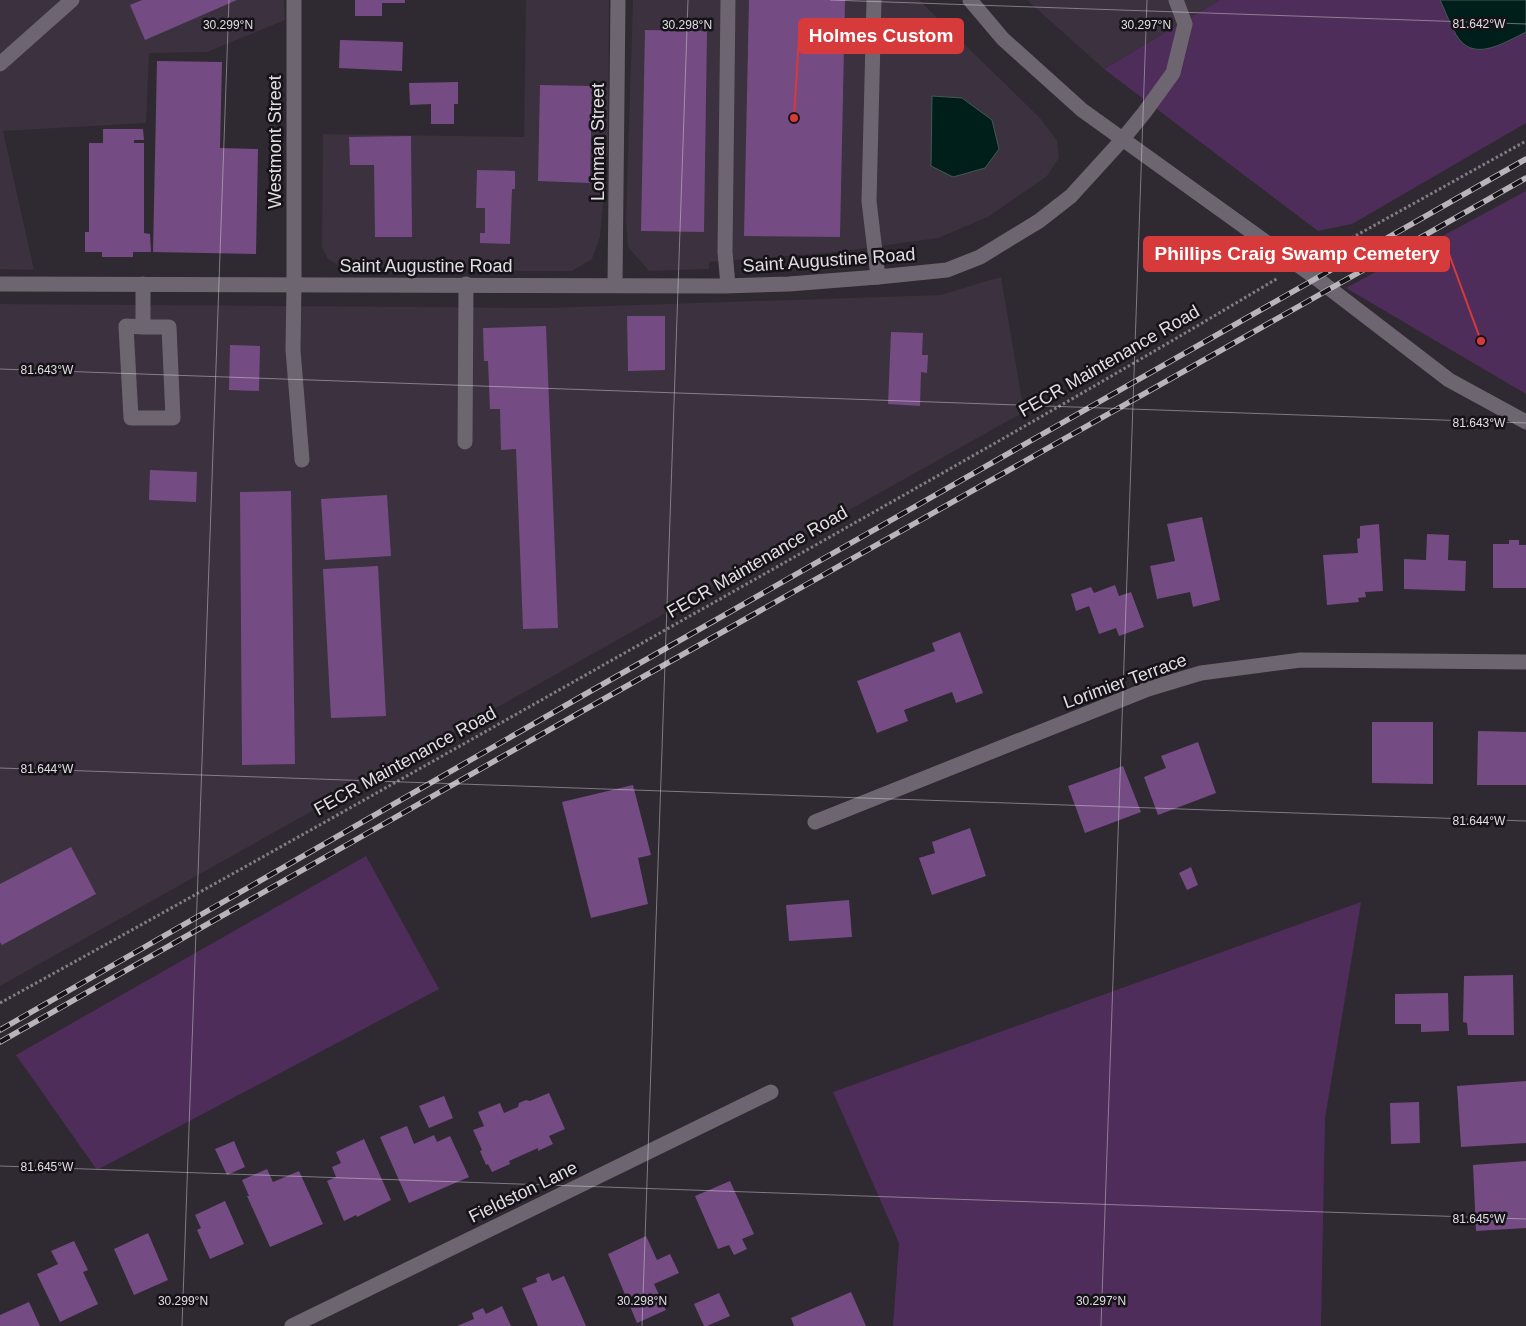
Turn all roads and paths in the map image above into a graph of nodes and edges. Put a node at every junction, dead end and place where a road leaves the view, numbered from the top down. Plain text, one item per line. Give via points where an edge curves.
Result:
1 (72, 0) edge
2 (294, 0) edge
3 (618, 0) edge
4 (728, 0) edge
5 (874, 0) edge
6 (970, 0) edge
7 (1176, 0) edge
8 (0, 64) edge
9 (1122, 140) junction
10 (1526, 141) edge
11 (1298, 266) junction
12 (878, 277) junction
13 (0, 284) edge
14 (143, 284) junction
15 (466, 284) junction
16 (616, 284) junction
17 (294, 285) junction
18 (728, 285) junction
19 (143, 327) junction
20 (1526, 422) edge
21 (465, 442) dead end
22 (302, 460) dead end
23 (1526, 662) edge
24 (815, 822) dead end
25 (0, 1003) edge
26 (771, 1092) dead end
27 (292, 1326) edge

1 - 8 street
2 - 17 street, Westmont Street
3 - 16 street, Lohman Street
4 - 18 street via 725,252
5 - 12 street via 869,200
6 - 9 street via 1022,57
7 - 9 street, Saint Augustine Road via 1185,24 1173,73
9 - 11 street
9 - 12 street, Saint Augustine Road via 1071,196 1039,221 980,257 947,270
10 - 11 path, FECR Maintenance Road
11 - 20 street via 1449,380
11 - 25 path, FECR Maintenance Road via 741,587
12 - 18 street, Saint Augustine Road
13 - 14 street, Saint Augustine Road
14 - 17 street, Saint Augustine Road
14 - 19 street
15 - 16 street, Saint Augustine Road
15 - 17 street, Saint Augustine Road
15 - 21 street
16 - 18 street, Saint Augustine Road
17 - 22 street, Westmont Street via 293,350
19 - 19 street via 126,326 131,418 173,418 169,327
23 - 24 street, Lorimier Terrace via 1301,660 1201,673 1148,689
26 - 27 street, Fieldston Lane

